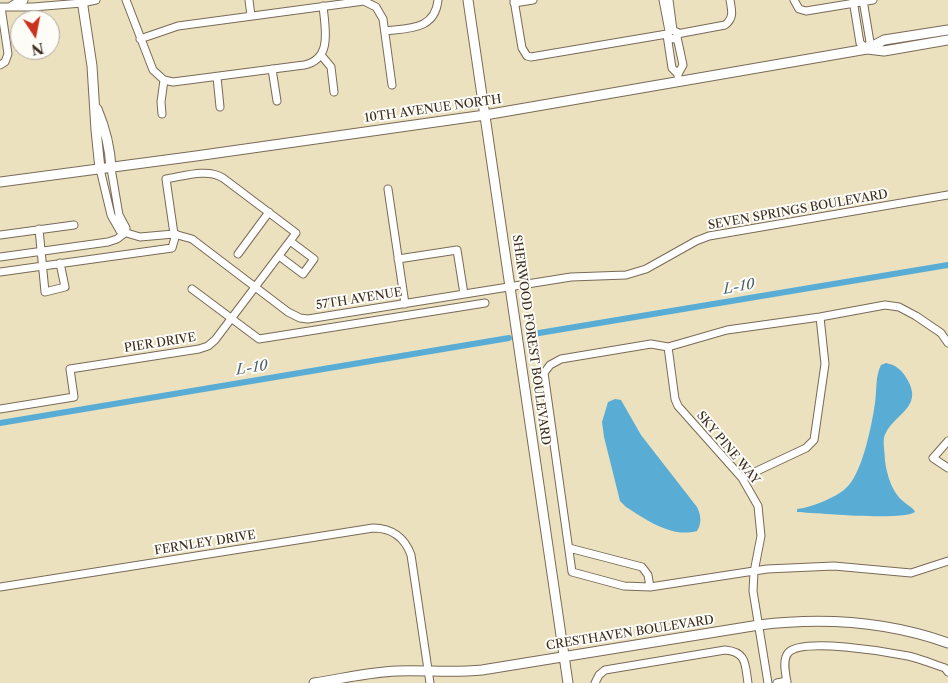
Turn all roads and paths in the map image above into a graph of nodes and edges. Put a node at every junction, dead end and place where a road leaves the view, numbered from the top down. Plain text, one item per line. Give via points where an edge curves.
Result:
1 (24, 0) edge
2 (96, 0) edge
3 (126, 0) edge
4 (249, 0) edge
5 (438, 0) edge
6 (468, 0) edge
7 (533, 0) edge
8 (663, 0) edge
9 (669, 0) edge
10 (730, 0) edge
11 (794, 0) edge
12 (873, 0) edge
13 (82, 1) edge
14 (863, 1) edge
15 (514, 2) edge
16 (853, 2) edge
17 (36, 3) edge
18 (11, 6) junction
19 (323, 6) junction
20 (0, 7) edge
21 (251, 16) junction
22 (948, 30) edge
23 (385, 31) junction
24 (672, 34) junction
25 (140, 39) junction
26 (948, 40) edge
27 (867, 50) junction
28 (321, 56) junction
29 (0, 65) edge
30 (272, 69) junction
31 (216, 77) junction
32 (678, 78) junction
33 (164, 80) junction
34 (392, 85) dead end
35 (334, 92) dead end
36 (277, 101) dead end
37 (94, 102) junction
38 (220, 107) dead end
39 (162, 114) dead end
40 (485, 114) junction
41 (111, 168) junction
42 (100, 169) junction
43 (0, 182) edge
44 (388, 190) dead end
45 (948, 195) edge
46 (269, 212) junction
47 (74, 224) dead end
48 (38, 229) junction
49 (125, 233) junction
50 (175, 234) junction
51 (0, 235) edge
52 (290, 241) junction
53 (41, 251) junction
54 (238, 254) dead end
55 (279, 256) junction
56 (0, 257) edge
57 (398, 258) junction
58 (60, 263) junction
59 (43, 266) junction
60 (0, 272) edge
61 (255, 287) junction
62 (511, 287) junction
63 (192, 289) dead end
64 (464, 294) junction
65 (485, 303) dead end
66 (405, 304) junction
67 (820, 317) junction
68 (232, 318) junction
69 (948, 343) edge
70 (668, 347) junction
71 (0, 409) edge
72 (948, 441) edge
73 (948, 468) edge
74 (742, 478) junction
75 (569, 548) junction
76 (948, 561) edge
77 (754, 572) junction
78 (650, 586) junction
79 (0, 587) edge
80 (759, 625) junction
81 (948, 642) edge
82 (564, 657) junction
83 (429, 672) junction
84 (948, 672) edge
85 (787, 682) edge
86 (314, 683) edge
87 (430, 683) edge
88 (568, 683) edge
89 (595, 683) edge
90 (748, 683) edge
91 (768, 683) edge
92 (777, 683) edge

1 - 18 street
2 - 13 street
3 - 25 street
4 - 21 street
5 - 23 street via 430,20 417,27
6 - 40 street, SHERWOOD FOREST BOULEVARD
7 - 15 street
8 - 24 street
9 - 24 street
10 - 24 street via 732,17 725,25
11 - 16 street via 799,9 806,11
12 - 14 street
13 - 17 street
13 - 37 street
14 - 16 street
14 - 27 street via 870,42
15 - 24 street via 522,48 531,57
16 - 27 street via 860,43
17 - 18 street
18 - 20 street
19 - 21 street
19 - 23 street via 359,0 368,2 382,15
19 - 28 street via 326,42
20 - 29 street via 8,54
21 - 25 street via 178,26
22 - 27 street, 10TH AVENUE NORTH via 884,40
23 - 34 street
24 - 32 street via 682,65
25 - 33 street via 153,70
26 - 27 street, 10TH AVENUE NORTH via 884,51
27 - 32 street, 10TH AVENUE NORTH
28 - 30 street via 308,64
28 - 35 street via 331,67
30 - 31 street
30 - 36 street
31 - 33 street via 178,82
31 - 38 street
32 - 40 street, 10TH AVENUE NORTH
33 - 39 street
37 - 41 street via 106,133
37 - 42 street
40 - 41 street, 10TH AVENUE NORTH
40 - 62 street, SHERWOOD FOREST BOULEVARD
41 - 42 street, 10TH AVENUE NORTH
41 - 49 street
42 - 43 street, 10TH AVENUE NORTH
42 - 49 street via 109,209 117,227
44 - 57 street
45 - 62 street, SEVEN SPRINGS BOULEVARD via 709,236 646,269 626,275 582,276
46 - 50 street via 216,174 166,179
46 - 52 street via 296,233
46 - 54 street
47 - 48 street
48 - 51 street
48 - 53 street
49 - 50 street, 57TH AVENUE via 140,237
49 - 53 street via 108,242
50 - 58 street via 172,248
50 - 61 street, 57TH AVENUE via 192,239
52 - 55 street, PIER DRIVE
52 - 55 street via 314,259 303,274
53 - 56 street
53 - 59 street
55 - 61 street, PIER DRIVE
57 - 64 street via 457,250
57 - 66 street
58 - 59 street
58 - 59 street via 65,287 45,292
59 - 60 street
61 - 66 street, 57TH AVENUE via 292,314 304,318
61 - 68 street, PIER DRIVE
62 - 64 street, 57TH AVENUE
62 - 82 street, SHERWOOD FOREST BOULEVARD
63 - 68 street
64 - 66 street, 57TH AVENUE
65 - 68 street via 259,339
67 - 69 street via 885,305 899,307 941,333
67 - 70 street via 727,330
67 - 74 street via 826,364 814,440 806,448
68 - 71 street, PIER DRIVE via 215,340 203,348 70,370 74,397
70 - 74 street, SKY PINE WAY via 678,406
70 - 75 street via 650,344 561,359 550,364 544,373
72 - 73 street via 933,458
74 - 77 street, SKY PINE WAY via 760,511 761,541
75 - 78 street via 642,567
75 - 78 street via 572,572 624,586
76 - 77 street via 911,573 834,566
77 - 78 street
77 - 80 street, SKY PINE WAY via 754,605
79 - 83 street, FERNLEY DRIVE via 373,528 391,531 408,546 412,559
80 - 81 street, CRESTHAVEN BOULEVARD via 801,621 852,622 894,627
80 - 82 street, CRESTHAVEN BOULEVARD
80 - 91 street, SKY PINE WAY
82 - 83 street, CRESTHAVEN BOULEVARD via 472,671
82 - 88 street, SHERWOOD FOREST BOULEVARD
83 - 86 street, CRESTHAVEN BOULEVARD via 397,671
83 - 87 street
84 - 85 street via 936,664 900,655 851,646 807,646 789,651 784,659
85 - 92 street
89 - 90 street via 605,670 725,650 736,651 742,656

